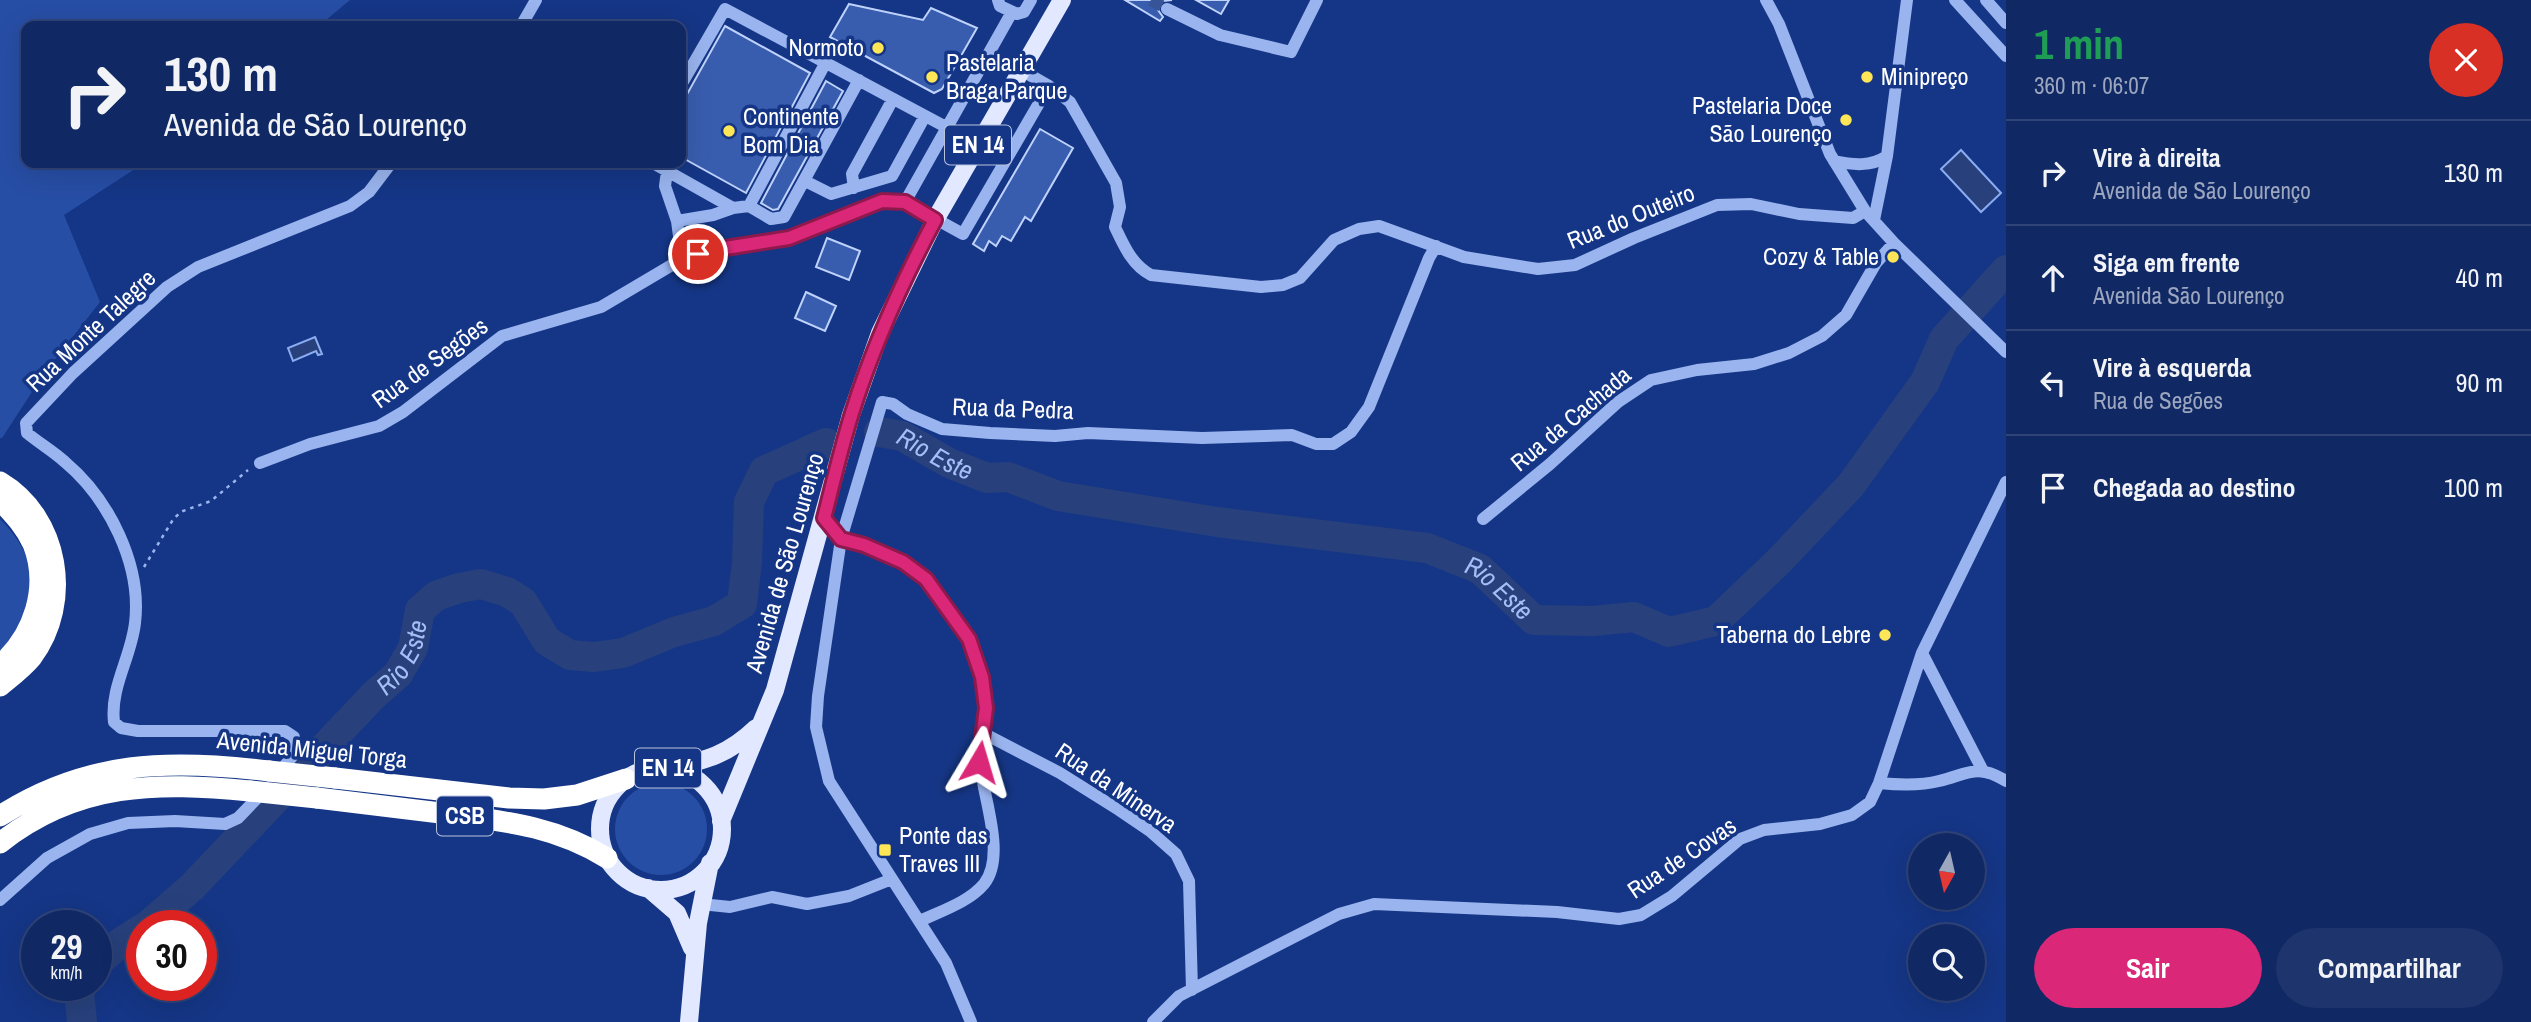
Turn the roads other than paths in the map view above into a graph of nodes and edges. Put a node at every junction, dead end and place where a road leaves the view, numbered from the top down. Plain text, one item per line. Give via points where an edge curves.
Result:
1 (536, 0) edge
2 (999, 0) edge
3 (1034, 0) edge
4 (1317, 0) edge
5 (1766, 0) edge
6 (1907, 0) edge
7 (1955, 0) edge
8 (1986, 0) edge
9 (1058, 6) edge
10 (1167, 9) tunnel mouth
11 (1012, 12) junction
12 (524, 21) edge
13 (2006, 23) edge
14 (2006, 56) edge
15 (826, 62) junction
16 (1021, 71) junction
17 (686, 76) edge
18 (859, 80) junction
19 (1049, 86) junction
20 (893, 99) junction
21 (925, 116) junction
22 (946, 127) junction
23 (1888, 156) junction
24 (1834, 161) junction
25 (387, 168) edge
26 (662, 168) edge
27 (667, 171) junction
28 (805, 181) junction
29 (854, 188) junction
30 (905, 202) junction
31 (749, 206) junction
32 (733, 208) junction
33 (1870, 216) junction
34 (935, 220) junction
35 (677, 222) junction
36 (1894, 243) junction
37 (1436, 246) junction
38 (682, 259) junction
39 (2006, 352) edge
40 (260, 463) road end
41 (2006, 481) edge
42 (0, 482) edge
43 (0, 500) edge
44 (824, 518) junction
45 (1483, 519) dead end
46 (841, 539) junction
47 (1922, 653) junction
48 (0, 665) edge
49 (0, 686) edge
50 (761, 724) junction
51 (983, 733) junction
52 (669, 768) junction
53 (1983, 771) junction
54 (626, 779) junction
55 (2006, 781) edge
56 (1879, 783) junction
57 (0, 816) edge
58 (721, 821) junction
59 (0, 842) edge
60 (607, 858) junction
61 (710, 863) junction
62 (892, 879) junction
63 (647, 888) junction
64 (0, 900) edge
65 (701, 904) junction
66 (920, 921) junction
67 (694, 959) junction
68 (1192, 990) junction
69 (689, 1022) edge
70 (971, 1022) edge
71 (1153, 1022) edge

1 - 12 street
2 - 11 street via 1000,6
3 - 9 street
3 - 11 street via 1024,12
4 - 10 street via 1291,52 1220,35
5 - 24 street
6 - 23 street
7 - 14 street
8 - 13 street
9 - 16 main road, EN 14
11 - 22 street
15 - 17 street via 725,9
15 - 18 street
15 - 31 street
16 - 19 street, Rua do Outeiro
16 - 34 main road, EN 14
18 - 20 street
18 - 28 street
19 - 34 street via 963,234
19 - 37 street, Rua do Outeiro via 1070,102 1111,173 1120,198 1115,227 1133,260 1151,275 1261,287 1283,285 1300,278 1334,240 1379,226
20 - 21 street
20 - 29 street via 852,174
21 - 22 street
21 - 29 street via 892,176
22 - 30 street
23 - 24 street via 1877,163
23 - 33 street
24 - 33 street
25 - 64 street, Rua Monte Talegre via 369,192 350,206 198,267 167,287 26,423 27,433 65,462 106,508 122,540 133,579 135,622 114,694 114,722 138,731 285,731 294,737 295,753 238,818 225,824 128,823 90,834 47,858
26 - 27 street
27 - 32 street
27 - 35 street via 665,186
28 - 29 street via 831,194
28 - 31 street via 784,217 771,219
30 - 34 street
30 - 38 street, Rua de Segões via 882,201 789,238
31 - 32 street
32 - 35 street
33 - 36 street
33 - 37 street, Rua do Outeiro via 1717,205 1575,265 1538,269 1464,257
34 - 44 main road, Avenida de São Lourenço / EN 14 via 891,308 851,415
35 - 38 street
36 - 39 street
36 - 45 street, Rua da Cachada via 1876,263 1846,315 1822,337 1789,354 1754,364 1651,380 1618,402
37 - 46 street, Rua da Pedra via 1369,407 1342,440 1316,444 1292,435 1202,438 990,433 942,429 882,402
38 - 40 street, Rua de Segões via 601,307 502,336 379,426
41 - 47 street, Rua de Covas
42 - 49 highway via 23,500 45,534 55,596 32,657
43 - 48 highway via 33,545 39,585 32,624
44 - 46 street
44 - 50 main road, Avenida de São Lourenço / EN 14
46 - 51 street via 903,562 926,579 969,639 982,677
46 - 62 street via 816,727 829,782
47 - 53 street
47 - 56 street, Rua de Covas
50 - 52 main road, Avenida de São Lourenço / EN 14 via 712,758
50 - 58 main road, Avenida de São Lourenço / EN 14
51 - 66 street via 979,762 995,840 992,863 985,883 963,900
51 - 68 street, Rua da Minerva via 1108,803 1176,854 1189,881
52 - 54 main road, Avenida de São Lourenço / EN 14 via 649,769
52 - 58 main road, EN 14 via 703,785
53 - 55 street
53 - 56 street via 1938,782
54 - 57 highway, Avenida Miguel Torga / CSB, bridge via 578,795 509,798 269,771 148,764 49,789
54 - 60 main road, EN 14 via 605,803 600,821 600,840
56 - 68 street, Rua de Covas via 1870,802 1852,815 1820,824 1763,830 1740,839 1672,896 1641,915 1619,919 1374,904 1339,914
58 - 61 main road, Avenida de São Lourenço / EN 14 via 718,849
59 - 60 highway, Avenida Miguel Torga / CSB, bridge via 69,804 101,794 169,785 250,790 532,827 566,836
60 - 63 main road, Avenida de São Lourenço / EN 14 via 619,873
61 - 63 main road via 681,887
61 - 65 main road, Avenida de São Lourenço / EN 14
62 - 65 street via 849,896 807,904 772,897 730,907
62 - 66 street
63 - 67 main road, Avenida de São Lourenço / EN 14 via 677,913
65 - 67 main road, Avenida de São Lourenço / EN 14
66 - 70 street via 946,963
67 - 69 main road, Avenida de São Lourenço / EN 14
68 - 71 street, Rua de Covas via 1179,996

